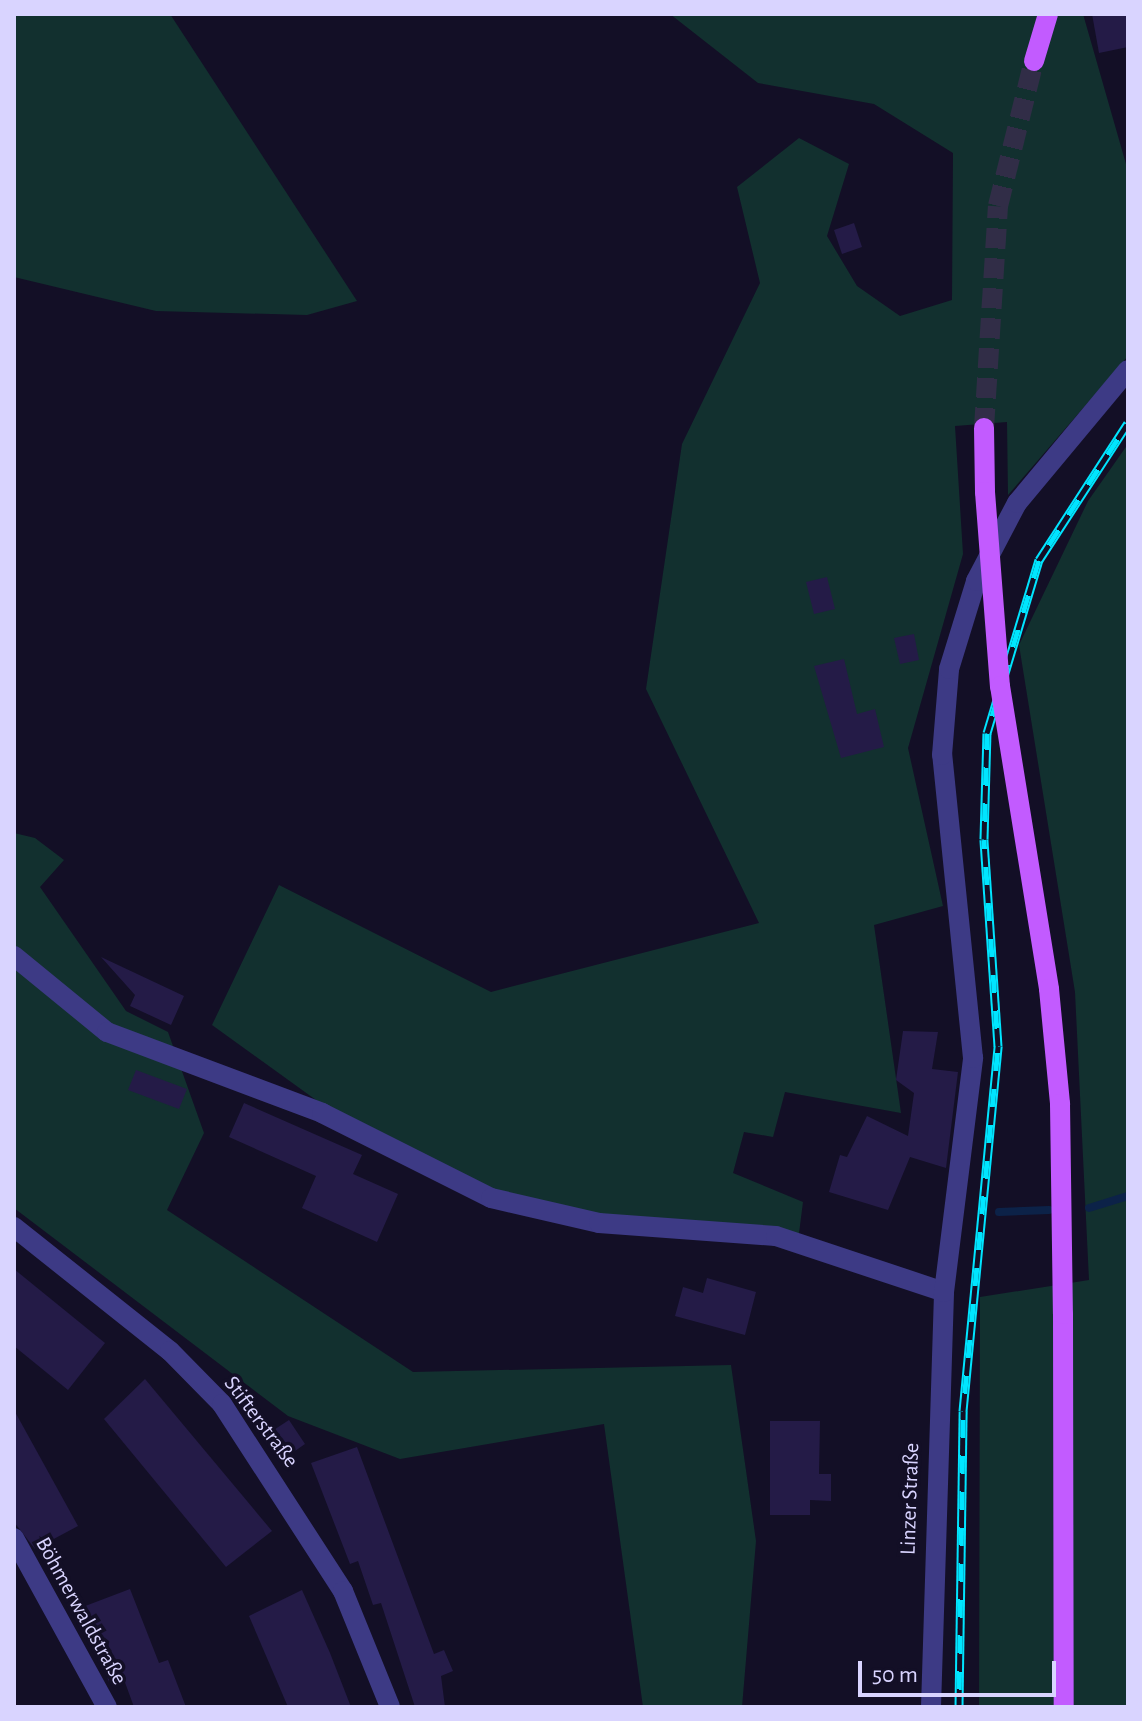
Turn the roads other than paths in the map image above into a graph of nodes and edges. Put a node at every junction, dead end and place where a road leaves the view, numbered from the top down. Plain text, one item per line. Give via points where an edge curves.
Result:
1 (1048, 15) edge
2 (1034, 61) tunnel mouth
3 (1128, 370) edge
4 (984, 428) tunnel mouth
5 (14, 956) edge
6 (14, 1227) edge
7 (944, 1292) junction
8 (14, 1538) edge
9 (107, 1707) edge
10 (390, 1707) edge
11 (931, 1707) edge
12 (1064, 1707) edge

1 - 2 main road
3 - 7 street, Linzer Straße via 1017,503 976,581 949,669 942,755 973,1058
4 - 12 main road, bridge via 1000,686 1049,989 1060,1104
5 - 7 street via 107,1032 322,1113 491,1198 599,1223 776,1236
6 - 10 street, Stifterstraße via 170,1351 222,1404 343,1591
7 - 11 street, Linzer Straße
8 - 9 street, Böhmerwaldstraße

